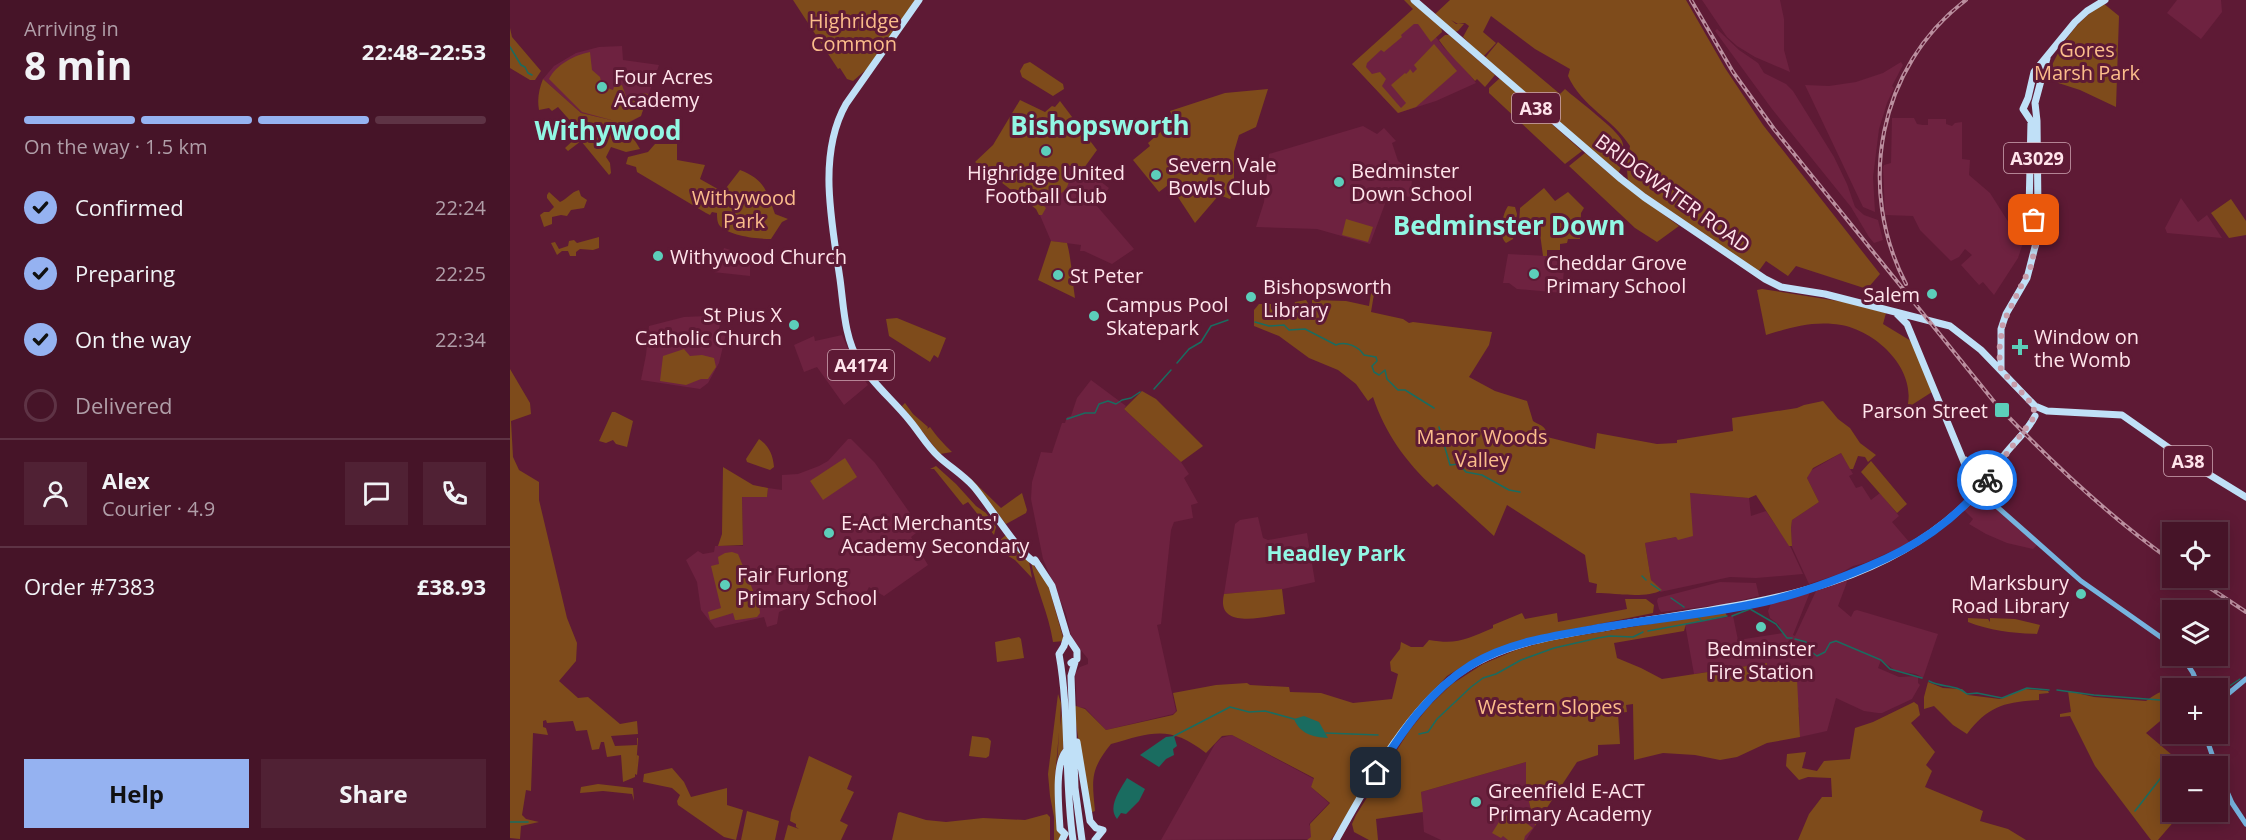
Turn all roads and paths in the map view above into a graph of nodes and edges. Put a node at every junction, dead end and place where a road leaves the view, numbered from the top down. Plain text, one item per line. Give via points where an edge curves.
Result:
1 (918, 0) edge
2 (1414, 0) edge
3 (2103, 1) edge
4 (2039, 72) junction
5 (2025, 104) junction
6 (2035, 108) junction
7 (2027, 114) junction
8 (2034, 211) junction
9 (1889, 309) junction
10 (1916, 317) junction
11 (1907, 324) junction
12 (2000, 341) junction
13 (1981, 350) junction
14 (2001, 370) junction
15 (2033, 405) junction
16 (2047, 411) junction
17 (2035, 416) junction
18 (1994, 469) junction
19 (1971, 472) junction
20 (1989, 477) junction
21 (1977, 489) junction
22 (2246, 497) edge
23 (1989, 499) junction
24 (2162, 638) edge
25 (1068, 646) junction
26 (1060, 658) junction
27 (1074, 662) junction
28 (2246, 679) edge
29 (2228, 694) edge
30 (1073, 712) junction
31 (1066, 751) junction
32 (2228, 794) edge
33 (2246, 824) edge
34 (1075, 826) junction
35 (1336, 838) edge
36 (1062, 840) edge
37 (1073, 840) edge
38 (1082, 840) edge
39 (1095, 840) edge

1 - 25 highway, A4174 via 851,96 838,124 830,166 832,219 846,330 859,362 905,416 928,451 985,503 1037,563 1052,586
2 - 9 highway, BRIDGWATER ROAD / A38 via 1636,191 1765,279 1781,287
3 - 4 highway, A3029 via 2075,22
4 - 5 highway, A3029 via 2031,77
4 - 6 highway, A3029
5 - 6 highway
5 - 7 highway, A3029
6 - 7 highway, A3029
6 - 8 highway, A3029
7 - 8 highway, A3029 via 2031,121
8 - 12 highway, A3029 via 2036,243 2031,266 2006,314
9 - 10 highway, A38
9 - 11 highway, A38
10 - 11 highway via 1909,318
10 - 13 highway, A38 via 1954,328
11 - 19 highway, A38
12 - 13 highway via 1994,349
12 - 14 highway, A3029
13 - 14 highway, A38
14 - 15 highway, A38
15 - 16 highway, A38
15 - 17 highway
16 - 17 highway, A38
16 - 22 highway, A38 via 2111,414 2132,423
17 - 18 highway
18 - 19 highway
18 - 20 highway
19 - 21 highway
20 - 21 highway
20 - 23 highway
21 - 23 main road
21 - 35 highway via 1920,542 1823,585 1772,600 1543,639 1482,660 1427,701
23 - 24 main road via 2081,581
25 - 26 highway via 1060,651
25 - 27 highway via 1078,654
26 - 27 highway via 1067,664
26 - 31 highway
27 - 30 highway
28 - 29 main road
30 - 34 highway
30 - 39 highway via 1089,816 1094,826 1103,830
31 - 34 highway via 1067,788
31 - 36 highway via 1061,757 1060,774 1060,829 1065,834
32 - 33 main road
34 - 37 highway
34 - 38 highway

